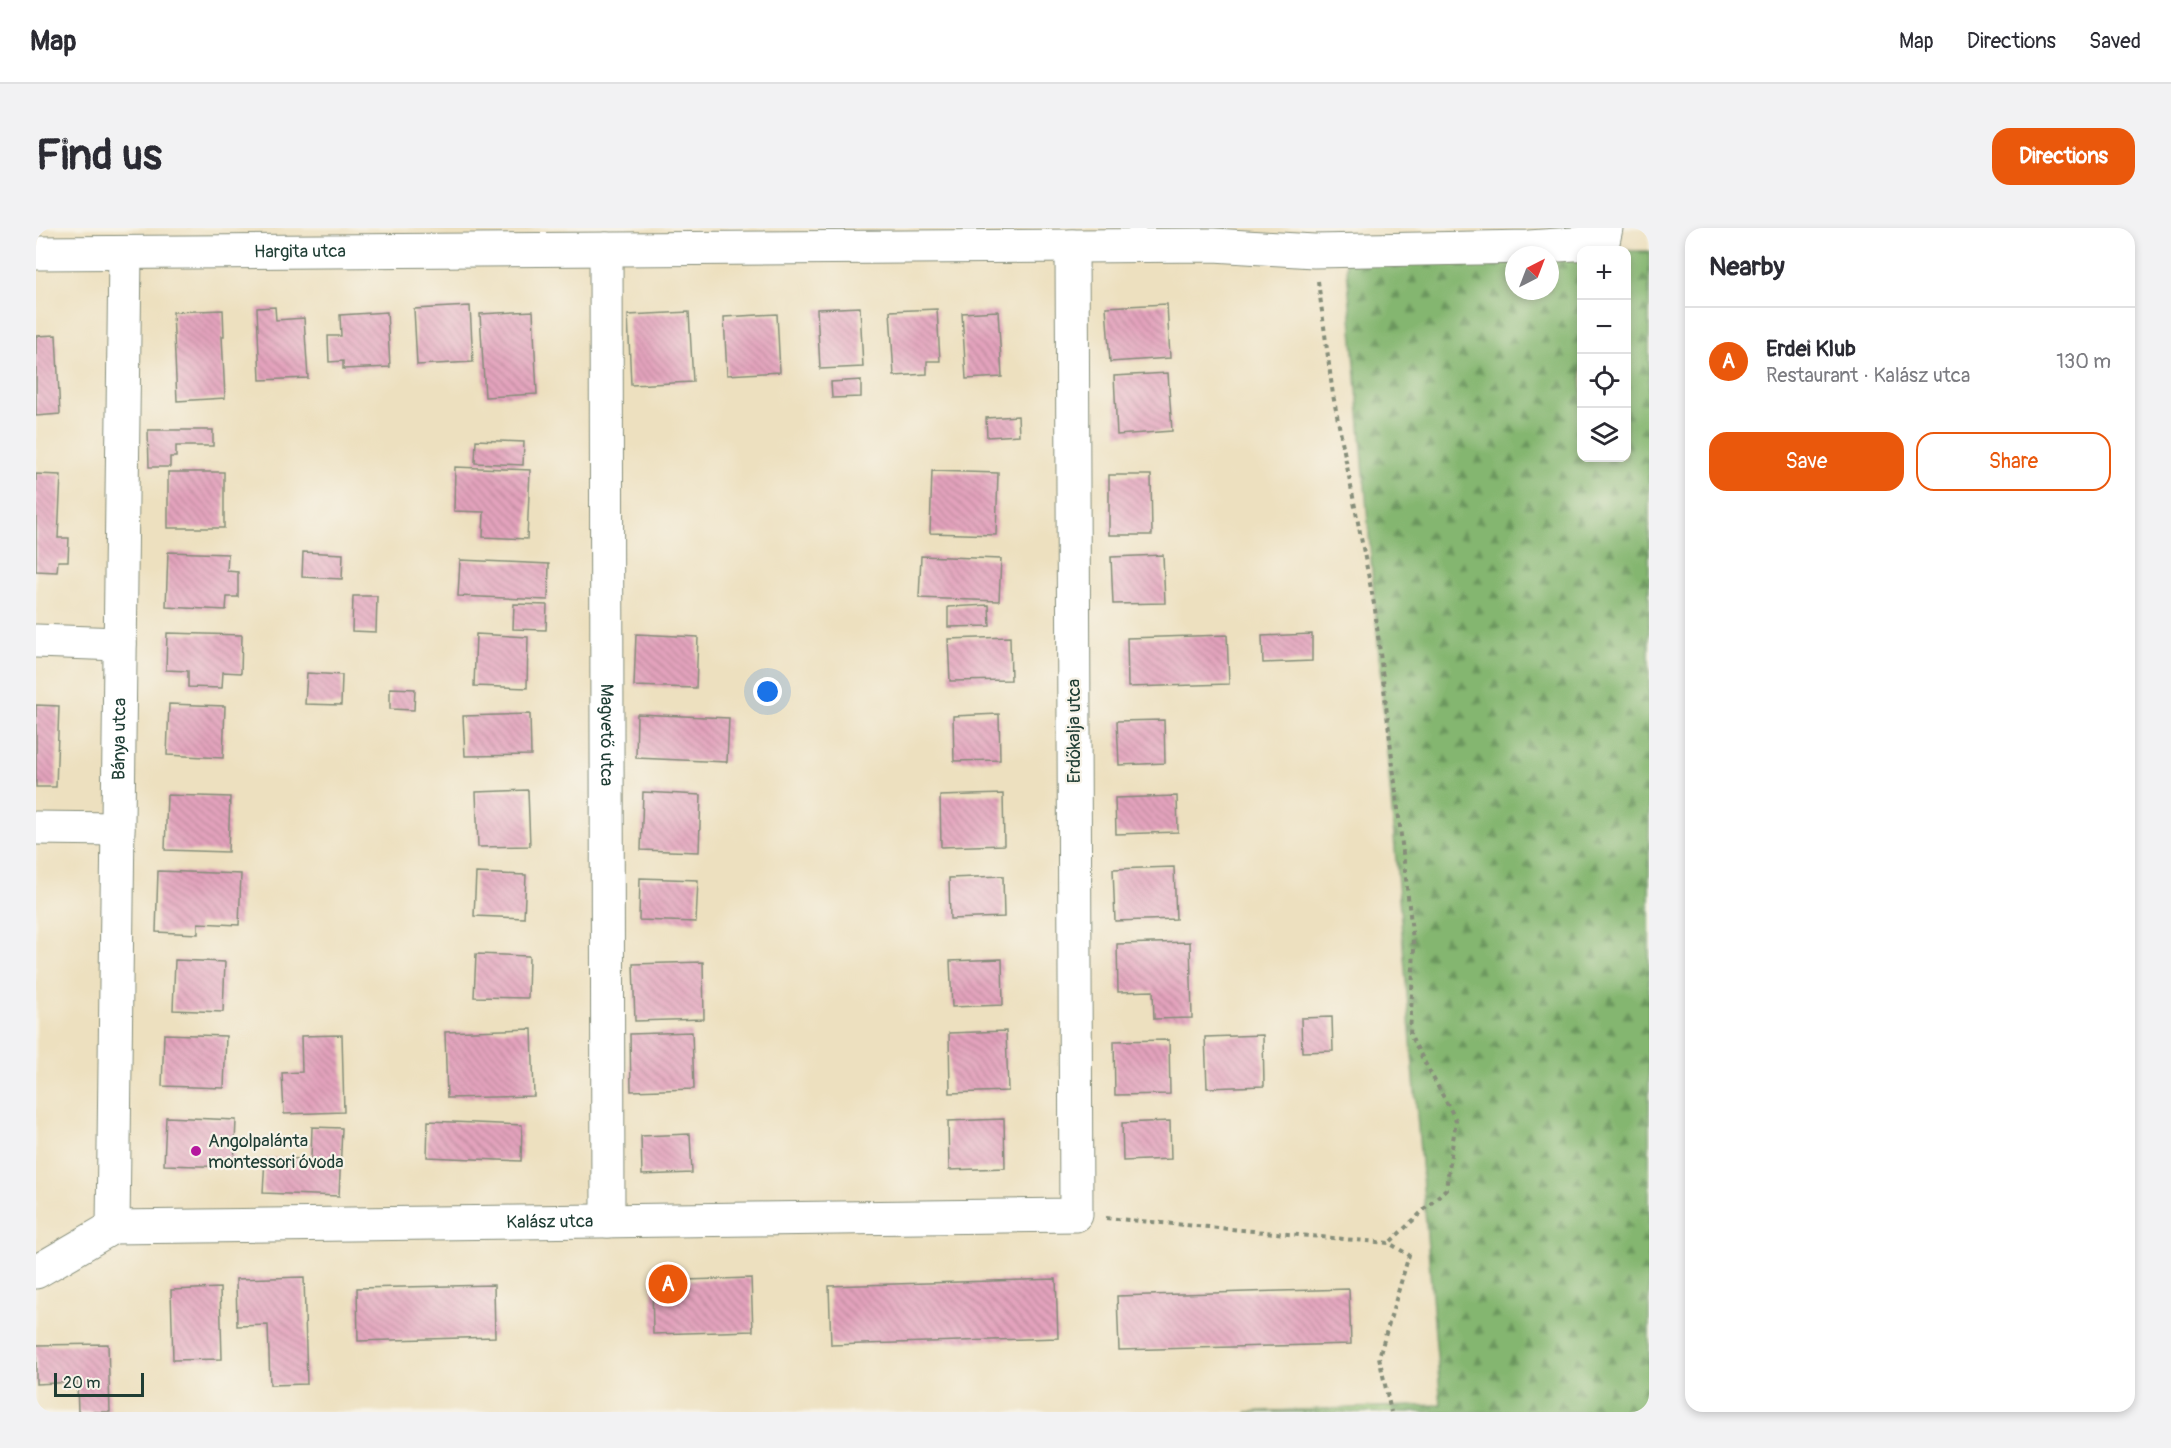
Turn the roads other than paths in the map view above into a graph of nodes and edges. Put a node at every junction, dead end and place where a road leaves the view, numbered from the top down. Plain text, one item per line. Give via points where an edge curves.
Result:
1 (1606, 228) edge
2 (1221, 237) edge
3 (1072, 246) junction
4 (606, 249) junction
5 (36, 253) edge
6 (125, 253) junction
7 (36, 641) edge
8 (120, 644) junction
9 (36, 828) edge
10 (118, 829) junction
11 (1076, 1215) joint
12 (608, 1221) junction
13 (113, 1227) junction
14 (36, 1272) edge

1 - 2 street, Hargita utca via 1603,242 1529,247 1314,251
2 - 3 street, Hargita utca
3 - 4 street, Hargita utca
3 - 11 street, Erdőkalja utca
4 - 6 street, Hargita utca
4 - 12 street, Magvető utca
5 - 6 street, Hargita utca
6 - 8 street, Bánya utca
7 - 8 street
8 - 10 street, Bánya utca
9 - 10 street
10 - 13 street, Bánya utca
11 - 12 street, Kalász utca
12 - 13 street, Kalász utca
13 - 14 street, Kalász utca

